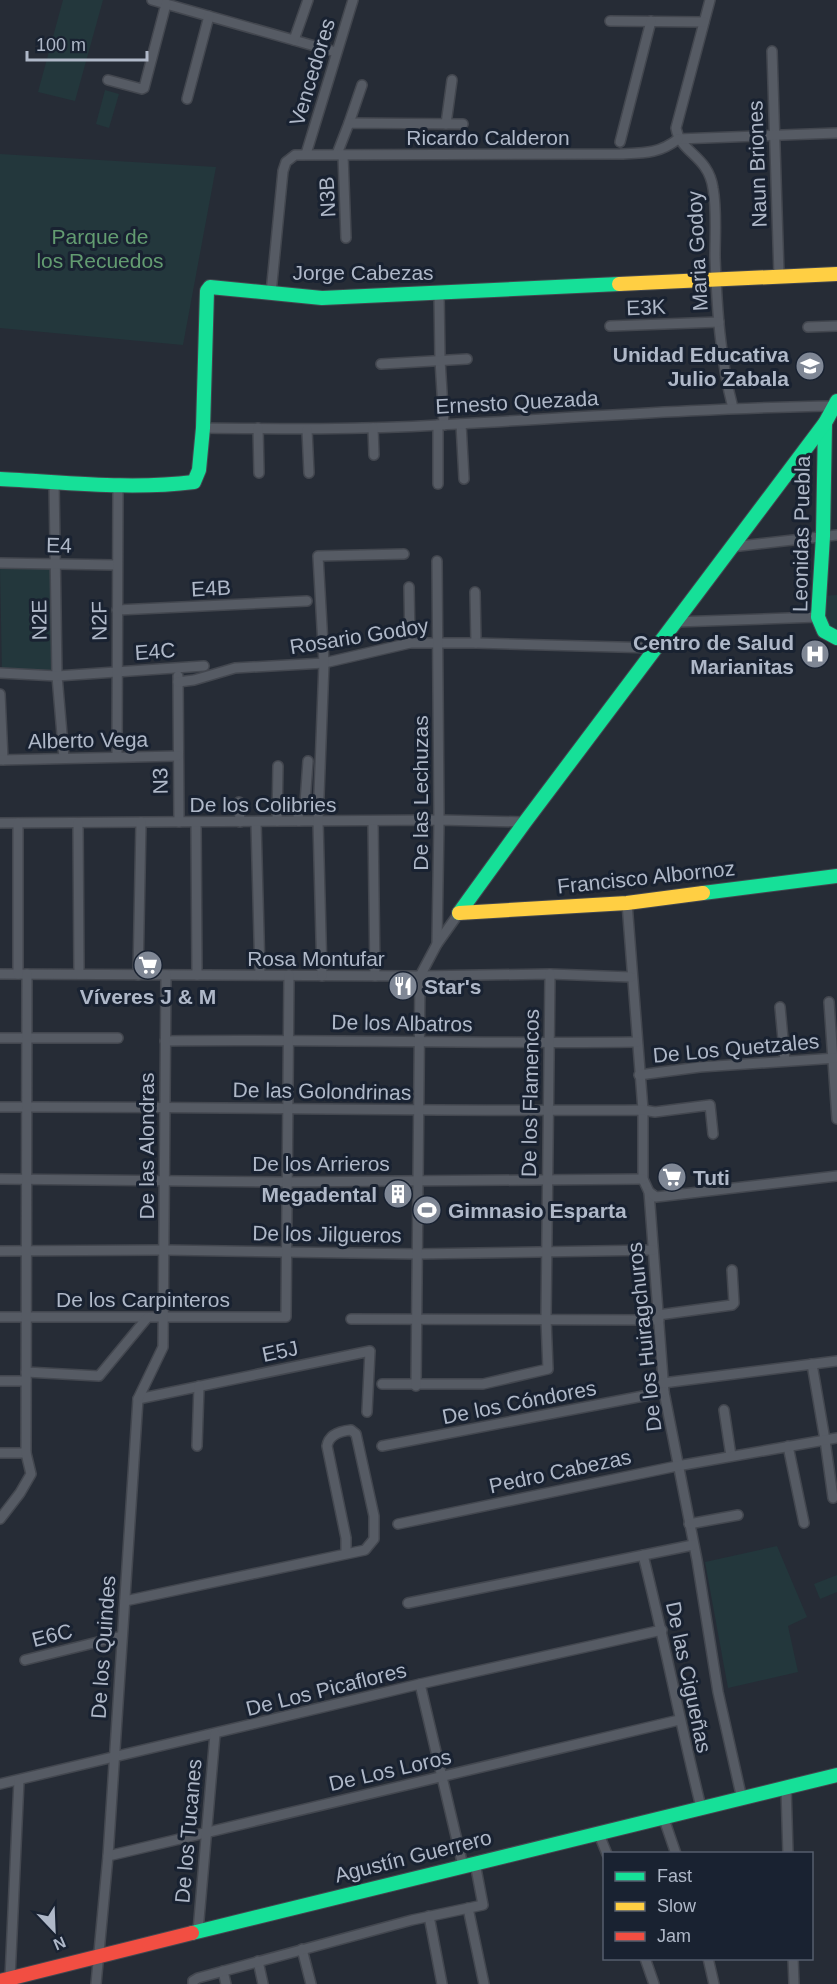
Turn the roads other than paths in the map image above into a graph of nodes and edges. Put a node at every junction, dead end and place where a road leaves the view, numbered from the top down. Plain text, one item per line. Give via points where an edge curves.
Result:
1 (152, 0) edge
2 (308, 0) edge
3 (353, 0) edge
4 (710, 0) edge
5 (166, 4) junction
6 (186, 5) edge
7 (209, 16) junction
8 (610, 21) dead end
9 (651, 21) junction
10 (704, 22) junction
11 (294, 40) junction
12 (772, 51) dead end
13 (336, 52) junction
14 (108, 80) dead end
15 (452, 80) dead end
16 (362, 85) dead end
17 (187, 99) dead end
18 (349, 123) junction
19 (446, 124) junction
20 (463, 124) dead end
21 (837, 134) edge
22 (774, 136) junction
23 (678, 139) junction
24 (620, 142) dead end
25 (306, 154) junction
26 (340, 154) junction
27 (295, 155) joint
28 (346, 238) dead end
29 (837, 274) edge
30 (779, 275) junction
31 (716, 278) junction
32 (272, 293) junction
33 (439, 293) junction
34 (719, 322) junction
35 (610, 326) dead end
36 (837, 326) edge
37 (808, 327) dead end
38 (468, 359) dead end
39 (440, 360) junction
40 (381, 364) dead end
41 (836, 404) edge
42 (733, 408) junction
43 (825, 423) junction
44 (461, 424) junction
45 (441, 425) junction
46 (202, 428) junction
47 (258, 428) junction
48 (373, 428) junction
49 (307, 430) junction
50 (807, 447) junction
51 (824, 451) junction
52 (374, 455) dead end
53 (259, 473) dead end
54 (309, 473) dead end
55 (0, 479) edge
56 (464, 479) dead end
57 (54, 481) junction
58 (438, 484) dead end
59 (118, 485) junction
60 (830, 535) edge
61 (731, 548) junction
62 (404, 554) dead end
63 (437, 561) dead end
64 (0, 563) edge
65 (56, 563) junction
66 (117, 565) junction
67 (409, 587) dead end
68 (475, 592) dead end
69 (307, 601) dead end
70 (117, 610) junction
71 (818, 617) junction
72 (675, 622) junction
73 (837, 638) edge
74 (439, 642) junction
75 (410, 643) junction
76 (476, 643) junction
77 (655, 648) junction
78 (324, 663) junction
79 (204, 666) dead end
80 (178, 668) junction
81 (118, 672) junction
82 (0, 673) edge
83 (57, 676) junction
84 (178, 682) junction
85 (0, 694) edge
86 (178, 756) junction
87 (117, 757) junction
88 (64, 758) junction
89 (1, 760) edge
90 (308, 761) dead end
91 (278, 766) dead end
92 (239, 802) dead end
93 (439, 820) junction
94 (277, 821) junction
95 (298, 821) junction
96 (373, 821) junction
97 (141, 822) junction
98 (179, 822) junction
99 (196, 822) junction
100 (240, 822) junction
101 (256, 822) junction
102 (318, 822) junction
103 (525, 822) junction
104 (0, 823) edge
105 (18, 823) junction
106 (78, 823) junction
107 (837, 876) edge
108 (627, 903) junction
109 (459, 913) junction
110 (436, 944) junction
111 (0, 974) edge
112 (22, 974) junction
113 (79, 974) junction
114 (550, 974) junction
115 (138, 975) junction
116 (166, 975) junction
117 (197, 975) junction
118 (260, 975) junction
119 (289, 975) junction
120 (322, 976) junction
121 (375, 976) junction
122 (420, 976) junction
123 (632, 977) junction
124 (829, 1002) dead end
125 (780, 1008) dead end
126 (26, 1036) junction
127 (0, 1038) edge
128 (118, 1038) dead end
129 (288, 1039) junction
130 (165, 1041) junction
131 (420, 1042) junction
132 (638, 1042) junction
133 (549, 1043) junction
134 (835, 1058) edge
135 (785, 1061) junction
136 (639, 1075) junction
137 (0, 1107) edge
138 (26, 1107) junction
139 (165, 1107) junction
140 (287, 1108) junction
141 (643, 1110) junction
142 (548, 1111) junction
143 (418, 1112) junction
144 (837, 1119) edge
145 (713, 1134) dead end
146 (837, 1176) edge
147 (26, 1178) junction
148 (0, 1179) edge
149 (643, 1179) junction
150 (164, 1180) junction
151 (547, 1180) junction
152 (417, 1181) junction
153 (286, 1182) junction
154 (649, 1192) junction
155 (164, 1250) junction
156 (653, 1250) junction
157 (0, 1251) edge
158 (26, 1251) junction
159 (546, 1251) junction
160 (286, 1252) junction
161 (417, 1254) junction
162 (732, 1270) dead end
163 (0, 1317) edge
164 (26, 1317) junction
165 (658, 1317) junction
166 (147, 1318) junction
167 (163, 1318) junction
168 (351, 1319) dead end
169 (416, 1319) junction
170 (546, 1319) junction
171 (837, 1361) edge
172 (812, 1364) junction
173 (26, 1376) junction
174 (0, 1381) edge
175 (382, 1384) dead end
176 (199, 1386) junction
177 (416, 1386) junction
178 (664, 1387) junction
179 (138, 1399) junction
180 (724, 1410) dead end
181 (367, 1412) dead end
182 (837, 1438) edge
183 (825, 1440) junction
184 (197, 1446) dead end
185 (382, 1446) dead end
186 (788, 1446) junction
187 (0, 1452) edge
188 (26, 1453) junction
189 (731, 1456) junction
190 (677, 1466) junction
191 (833, 1498) dead end
192 (738, 1515) dead end
193 (0, 1519) edge
194 (804, 1523) dead end
195 (398, 1524) dead end
196 (689, 1524) junction
197 (693, 1545) junction
198 (345, 1554) junction
199 (643, 1555) junction
200 (125, 1601) junction
201 (408, 1603) dead end
202 (662, 1630) junction
203 (122, 1636) junction
204 (25, 1660) dead end
205 (420, 1684) junction
206 (679, 1720) junction
207 (215, 1734) junction
208 (114, 1757) junction
209 (837, 1775) edge
210 (442, 1777) junction
211 (20, 1780) junction
212 (0, 1784) edge
213 (786, 1786) junction
214 (742, 1799) junction
215 (701, 1807) junction
216 (663, 1816) junction
217 (598, 1832) junction
218 (206, 1833) junction
219 (606, 1852) edge
220 (675, 1852) edge
221 (788, 1852) edge
222 (108, 1856) junction
223 (469, 1864) junction
224 (468, 1908) junction
225 (429, 1916) junction
226 (198, 1931) junction
227 (302, 1949) junction
228 (99, 1956) junction
229 (645, 1960) edge
230 (708, 1960) edge
231 (793, 1960) edge
232 (258, 1961) junction
233 (223, 1971) junction
234 (5, 1979) edge
235 (96, 1984) edge
236 (193, 1984) edge
237 (226, 1984) edge
238 (263, 1984) edge
239 (311, 1984) edge
240 (442, 1984) edge
241 (484, 1984) edge
242 (654, 1984) edge
243 (714, 1984) edge
244 (794, 1984) edge

1 - 5 street
2 - 11 street
3 - 13 street, Vencedores
4 - 10 street
5 - 6 street
5 - 14 street via 144,88
6 - 7 street
7 - 11 street
7 - 17 street
8 - 9 street
9 - 10 street
9 - 24 street
10 - 23 street via 676,128
11 - 13 street
12 - 22 street, Naun Briones
13 - 25 street, Vencedores
15 - 19 street
16 - 18 street
18 - 19 street
18 - 26 street
19 - 20 street
21 - 22 street
22 - 23 street
22 - 30 street, Naun Briones
23 - 26 street, Ricardo Calderon via 656,152 620,154
23 - 31 street, Maria Godoy via 704,162 709,172
25 - 26 street, Ricardo Calderon
25 - 27 street, Ricardo Calderon
26 - 28 street, N3B
27 - 32 street, Vencedores via 283,171
29 - 30 street, Jorge Cabezas
30 - 31 street, Jorge Cabezas
31 - 33 street, Jorge Cabezas
31 - 34 street, Maria Godoy
32 - 33 street, Jorge Cabezas via 322,298
32 - 46 street, Jorge Cabezas via 214,286 207,291
33 - 39 street
34 - 35 street, E3K
34 - 42 street, Maria Godoy via 724,373
36 - 37 street
38 - 39 street
39 - 40 street
39 - 45 street
41 - 42 street, Ernesto Quezada
41 - 43 street
42 - 44 street, Ernesto Quezada
43 - 50 street
43 - 51 street, Leonidas Puebla
44 - 45 street, Ernesto Quezada
44 - 56 street
45 - 48 street, Ernesto Quezada
45 - 58 street
46 - 47 street, Ernesto Quezada
46 - 59 street, Jorge Cabezas via 199,470 194,482
47 - 49 street, Ernesto Quezada
47 - 53 street
48 - 49 street, Ernesto Quezada
48 - 52 street
49 - 54 street
50 - 51 street via 816,444
50 - 61 street
51 - 60 street, Leonidas Puebla
55 - 57 street, Jorge Cabezas
57 - 59 street, Jorge Cabezas
57 - 65 street, N2E
59 - 66 street, N2F
60 - 61 street
60 - 71 street, Leonidas Puebla
61 - 72 street
62 - 78 street via 318,556
63 - 74 street
64 - 65 street, E4
65 - 66 street, E4
65 - 83 street, N2E
66 - 70 street, N2F
67 - 75 street
68 - 76 street
69 - 70 street, E4B
70 - 81 street, N2F
71 - 72 street
71 - 73 street, Leonidas Puebla via 826,634
72 - 77 street
74 - 75 street, Rosario Godoy
74 - 76 street, Rosario Godoy
74 - 93 street, De las Lechuzas
75 - 78 street, Rosario Godoy
76 - 77 street, Rosario Godoy
77 - 103 street
78 - 84 street, Rosario Godoy via 236,669
78 - 102 street
79 - 80 street, E4C
80 - 81 street, E4C
80 - 84 street, N3
81 - 83 street, E4C
81 - 87 street, N2F
82 - 83 street, E4C
83 - 88 street, N2E
84 - 86 street, N3
85 - 89 street
86 - 87 street, Alberto Vega
86 - 98 street, N3
87 - 88 street, Alberto Vega
88 - 89 street, Alberto Vega
90 - 95 street via 305,803
91 - 94 street
92 - 100 street
93 - 96 street, De los Colibries
93 - 103 street, De los Colibries
93 - 110 street, De las Lechuzas
94 - 95 street, De los Colibries
94 - 101 street, De los Colibries
95 - 102 street, De los Colibries
96 - 102 street, De los Colibries
96 - 121 street
97 - 98 street, De los Colibries
97 - 106 street, De los Colibries
97 - 115 street
98 - 99 street, De los Colibries
99 - 100 street, De los Colibries
99 - 117 street
100 - 101 street, De los Colibries
101 - 118 street
102 - 120 street
103 - 109 street
104 - 105 street, De los Colibries
105 - 106 street, De los Colibries
105 - 112 street
106 - 113 street
107 - 108 street, Francisco Albornoz
108 - 109 street, Francisco Albornoz
108 - 123 street, De los Huiragchuros
109 - 110 street
110 - 122 street
111 - 112 street, Rosa Montufar
112 - 113 street, Rosa Montufar
112 - 126 street
113 - 115 street, Rosa Montufar
114 - 122 street, Rosa Montufar
114 - 123 street, Rosa Montufar
114 - 133 street, De los Flamencos
115 - 116 street, Rosa Montufar
116 - 117 street, Rosa Montufar
116 - 130 street, De las Alondras
117 - 118 street, Rosa Montufar
118 - 119 street, Rosa Montufar
119 - 120 street, Rosa Montufar
119 - 129 street
120 - 121 street, Rosa Montufar
121 - 122 street, Rosa Montufar
122 - 131 street
123 - 132 street, De los Huiragchuros
124 - 134 street
125 - 135 street
126 - 127 street
126 - 128 street
126 - 138 street
129 - 130 street, De los Albatros
129 - 131 street, De los Albatros
129 - 140 street
130 - 139 street, De las Alondras
131 - 133 street, De los Albatros
131 - 143 street
132 - 133 street, De los Albatros
132 - 136 street, De los Huiragchuros
133 - 142 street, De los Flamencos
134 - 135 street, De Los Quetzales
134 - 144 street
135 - 136 street, De Los Quetzales
136 - 141 street, De los Huiragchuros
137 - 138 street, De las Golondrinas
138 - 139 street, De las Golondrinas
138 - 147 street
139 - 140 street, De las Golondrinas
139 - 150 street, De las Alondras
140 - 143 street, De las Golondrinas
140 - 153 street
141 - 142 street, De las Golondrinas
141 - 145 street, De las Golondrinas via 710,1105
141 - 149 street, De los Huiragchuros
142 - 143 street, De las Golondrinas
142 - 151 street, De los Flamencos
143 - 152 street
146 - 154 street via 665,1197
147 - 148 street, De los Arrieros
147 - 150 street, De los Arrieros
147 - 158 street
149 - 151 street, De los Arrieros
149 - 154 street, De los Huiragchuros
150 - 153 street, De los Arrieros
150 - 155 street, De las Alondras
151 - 152 street, De los Arrieros
151 - 159 street, De los Flamencos
152 - 153 street, De los Arrieros
152 - 161 street
153 - 160 street
154 - 156 street, De los Huiragchuros
155 - 158 street, De los Jilgueros
155 - 160 street, De los Jilgueros
155 - 167 street, De las Alondras
156 - 159 street, De los Jilgueros
156 - 165 street, De los Huiragchuros
157 - 158 street, De los Jilgueros
158 - 164 street
159 - 161 street, De los Jilgueros
159 - 170 street, De los Flamencos
160 - 161 street, De los Jilgueros
160 - 167 street, De los Carpinteros via 286,1317
161 - 169 street
162 - 165 street via 732,1305
163 - 164 street, De los Carpinteros
164 - 166 street, De los Carpinteros
164 - 173 street
165 - 170 street
165 - 178 street, De los Huiragchuros
166 - 167 street, De los Carpinteros
166 - 173 street via 99,1376
167 - 179 street, De los Quindes via 162,1347
168 - 169 street
169 - 170 street
169 - 177 street
170 - 177 street, De los Flamencos via 548,1369 483,1384
171 - 172 street, De los Cóndores
172 - 178 street, De los Cóndores
172 - 183 street
173 - 174 street
173 - 188 street
175 - 177 street, De los Flamencos
176 - 179 street, E5J
176 - 181 street, E5J via 370,1351
176 - 184 street
178 - 185 street, De los Cóndores
178 - 190 street, De los Huiragchuros
179 - 200 street, De los Quindes
180 - 189 street
182 - 183 street, Pedro Cabezas
183 - 186 street, Pedro Cabezas
183 - 191 street
186 - 189 street, Pedro Cabezas
186 - 194 street
187 - 188 street
188 - 193 street via 31,1474
189 - 190 street, Pedro Cabezas
190 - 195 street, Pedro Cabezas
190 - 196 street, De los Huiragchuros
192 - 196 street
196 - 197 street, De los Huiragchuros
197 - 199 street
197 - 214 street, De los Huiragchuros via 718,1692
198 - 198 street via 365,1550 374,1539 374,1516 357,1434 349,1430 333,1436 327,1446 346,1538
198 - 200 street
199 - 201 street
199 - 202 street, De las Cigueñas
200 - 203 street, De los Quindes
202 - 205 street, De Los Picaflores
202 - 206 street, De las Cigueñas
203 - 204 street, E6C
203 - 208 street, De los Quindes
205 - 207 street, De Los Picaflores
205 - 210 street
206 - 210 street, De Los Loros
206 - 215 street, De las Cigueñas
207 - 208 street, De Los Picaflores
207 - 218 street, De los Tucanes
208 - 211 street, De Los Picaflores
208 - 222 street, De los Quindes
209 - 213 street, Agustín Guerrero
210 - 218 street, De Los Loros
210 - 223 street
211 - 212 street, De Los Picaflores
211 - 234 street
213 - 214 street, Agustín Guerrero
213 - 221 street
214 - 215 street, Agustín Guerrero
215 - 216 street, Agustín Guerrero
216 - 217 street, Agustín Guerrero
216 - 220 street
217 - 219 street
217 - 223 street, Agustín Guerrero
218 - 222 street, De Los Loros
218 - 226 street, De los Tucanes
222 - 228 street, De los Quindes
223 - 224 street via 483,1905
223 - 226 street, Agustín Guerrero
224 - 225 street
224 - 241 street
225 - 227 street
225 - 240 street
226 - 228 street, Agustín Guerrero
227 - 232 street
227 - 239 street
228 - 234 street, Agustín Guerrero
228 - 235 street, De los Quindes
229 - 242 street
230 - 243 street
231 - 244 street
232 - 233 street
232 - 238 street
233 - 236 street via 198,1978
233 - 237 street

